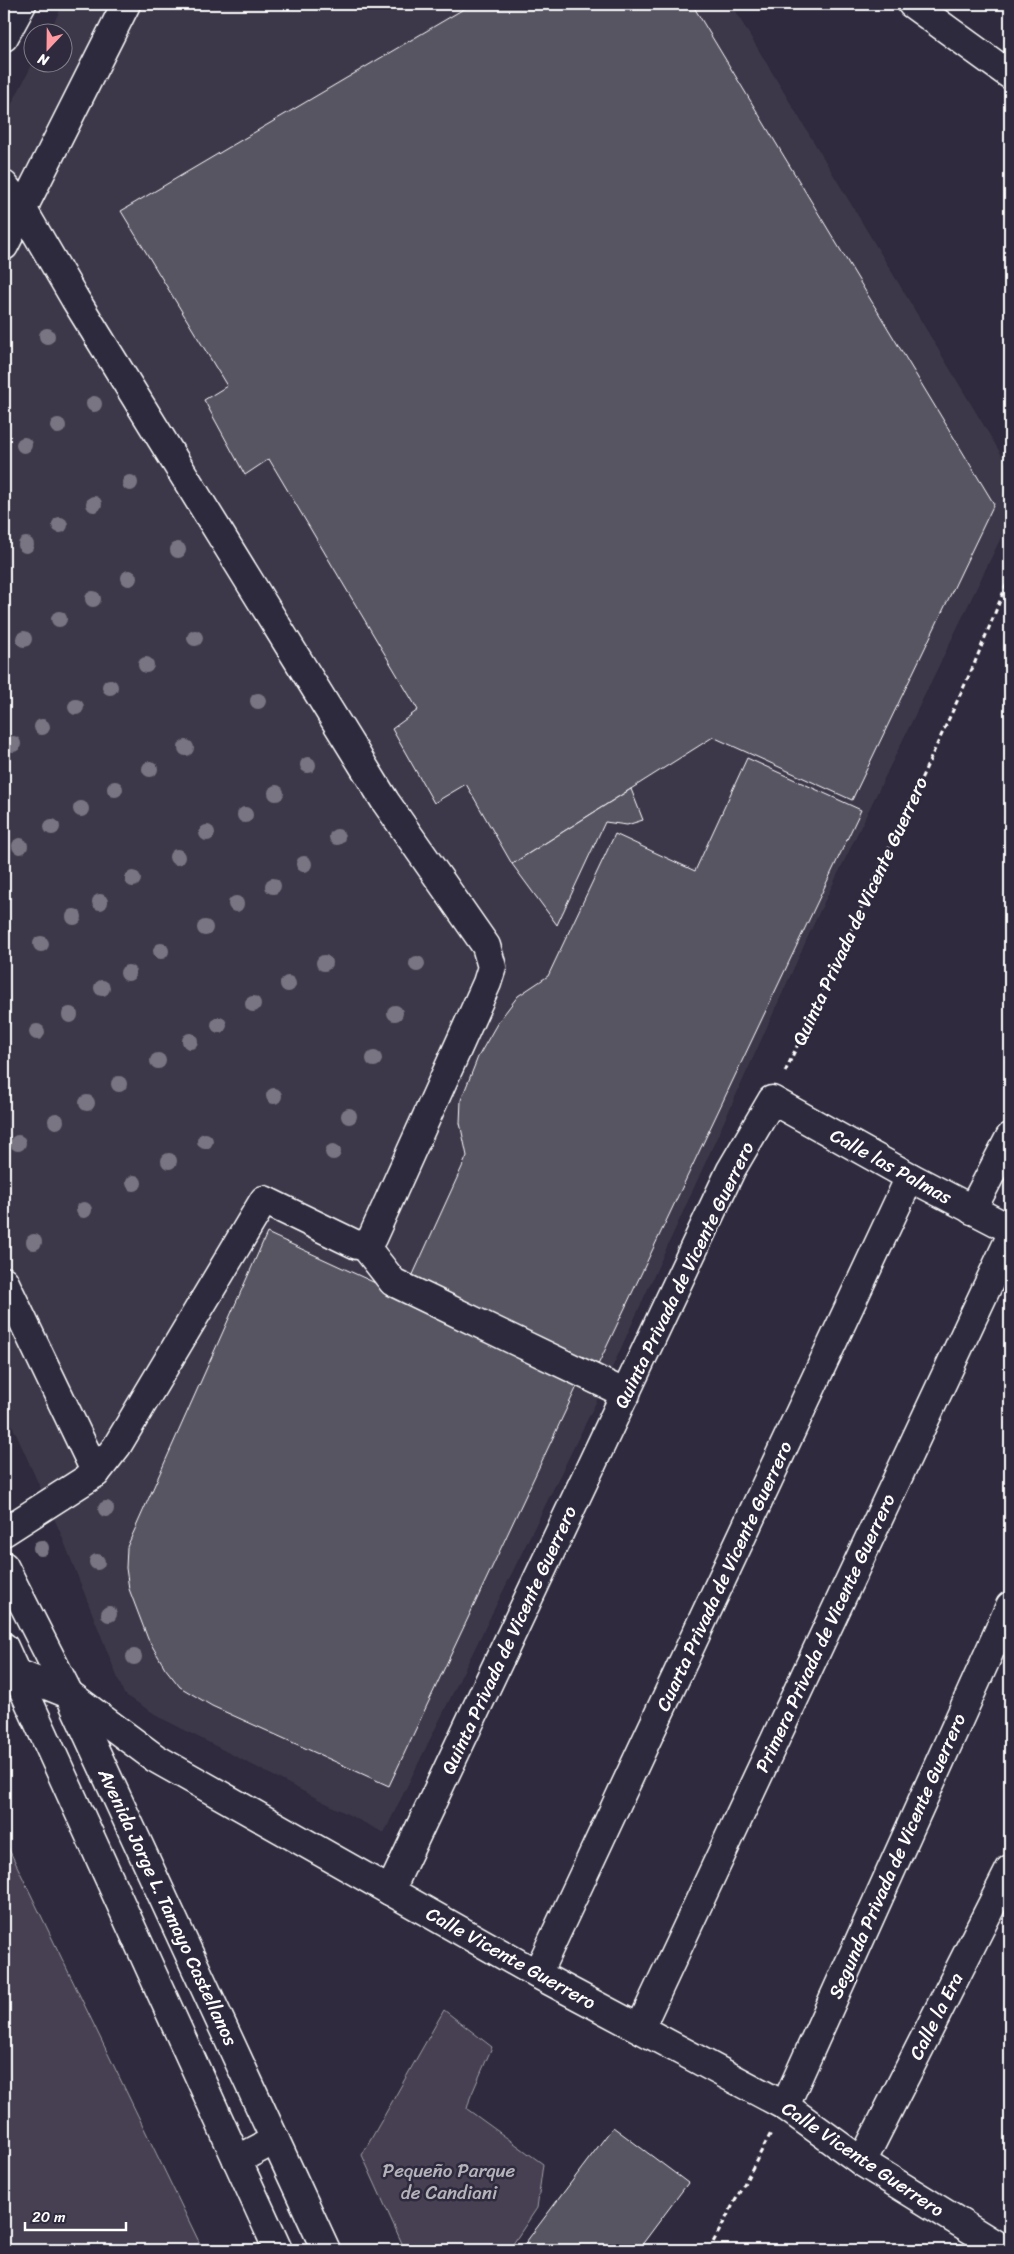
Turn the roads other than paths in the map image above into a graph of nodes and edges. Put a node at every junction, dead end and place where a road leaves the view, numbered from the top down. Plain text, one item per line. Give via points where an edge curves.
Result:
1 (22, 4) edge
2 (126, 4) edge
3 (912, 4) edge
4 (4, 37) edge
5 (1010, 75) edge
6 (4, 185) edge
7 (23, 210) junction
8 (4, 246) edge
9 (772, 1100) joint
10 (1010, 1137) edge
11 (910, 1177) junction
12 (972, 1210) junction
13 (1010, 1229) edge
14 (1010, 1238) edge
15 (364, 1245) junction
16 (4, 1281) edge
17 (626, 1394) junction
18 (96, 1473) junction
19 (4, 1532) edge
20 (4, 1566) edge
21 (1010, 1606) edge
22 (4, 1647) edge
23 (16, 1674) junction
24 (69, 1694) junction
25 (1010, 1870) edge
26 (390, 1891) junction
27 (538, 1974) junction
28 (640, 2028) junction
29 (784, 2106) junction
30 (275, 2140) junction
31 (237, 2160) junction
32 (862, 2162) junction
33 (1010, 2243) edge
34 (278, 2250) edge
35 (326, 2250) edge
36 (1005, 2250) edge

1 - 4 street
2 - 7 street
3 - 5 street
6 - 7 street
7 - 8 street
7 - 15 street via 385,801 486,946 492,967 487,982 372,1238
9 - 11 street, Calle las Palmas
9 - 17 street, Quinta Privada de Vicente Guerrero via 731,1170
10 - 12 street
11 - 12 street, Calle las Palmas
11 - 27 street, Cuarta Privada de Vicente Guerrero
12 - 13 street, Calle las Palmas
14 - 28 street, Primera Privada de Vicente Guerrero
15 - 17 street via 393,1282
15 - 18 street via 357,1245 264,1200 117,1446
16 - 18 street
17 - 26 street, Quinta Privada de Vicente Guerrero
18 - 19 street
20 - 24 street, Avenida Jorge L. Tamayo Castellanos
21 - 29 street, Segunda Privada de Vicente Guerrero
22 - 23 street
23 - 24 street, Calle Vicente Guerrero
23 - 31 street
24 - 26 street, Calle Vicente Guerrero via 155,1758
24 - 30 street, Avenida Jorge L. Tamayo Castellanos
25 - 32 street, Calle la Era
26 - 27 street, Calle Vicente Guerrero
27 - 28 street, Calle Vicente Guerrero
28 - 29 street, Calle Vicente Guerrero
29 - 32 street, Calle Vicente Guerrero
30 - 31 street
30 - 35 street, Avenida Jorge L. Tamayo Castellanos
31 - 34 street
32 - 36 street, Calle Vicente Guerrero
33 - 36 street

